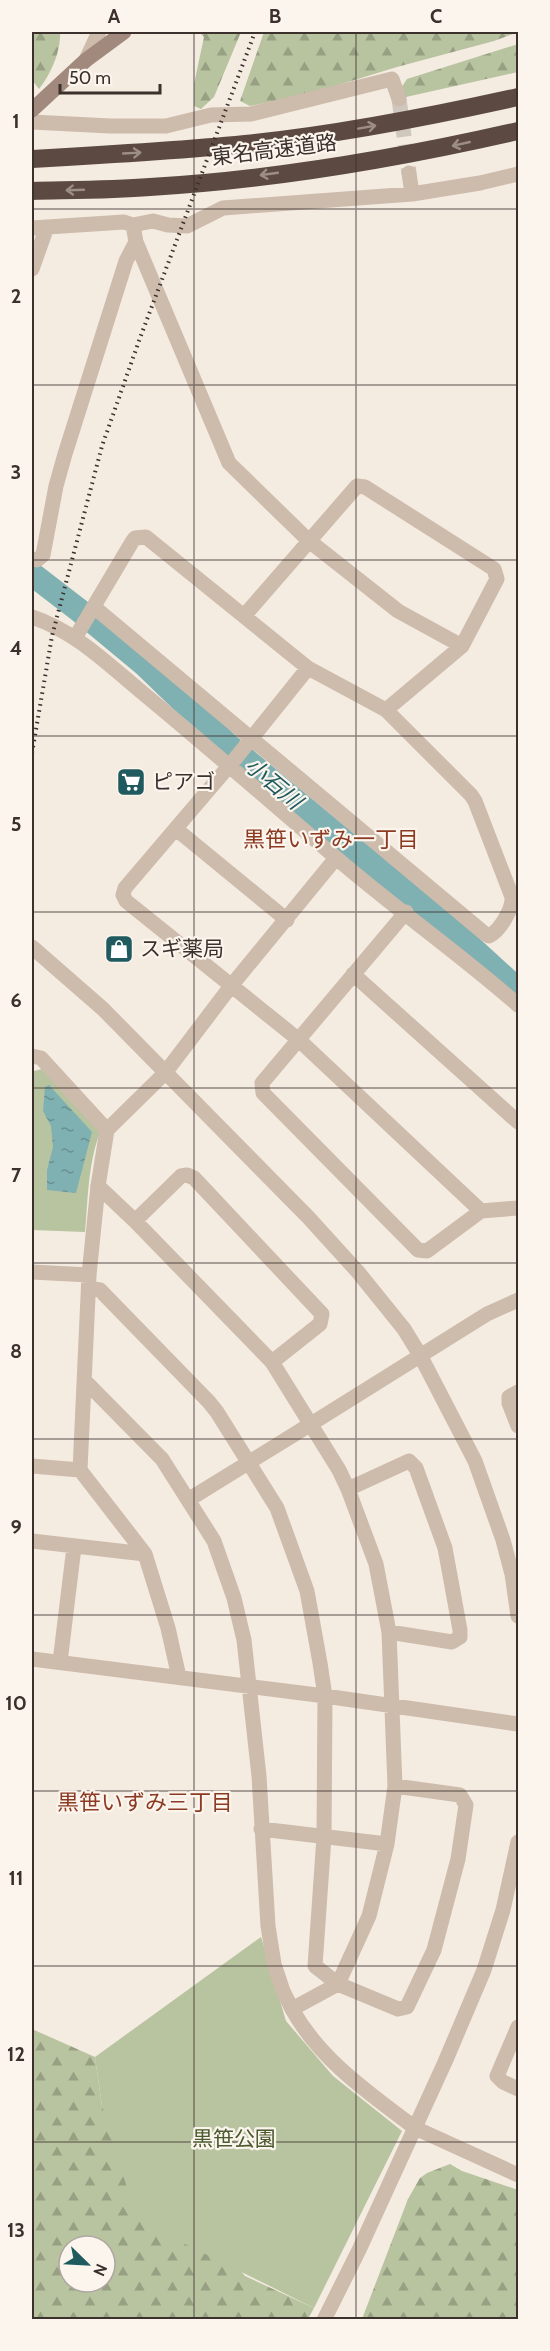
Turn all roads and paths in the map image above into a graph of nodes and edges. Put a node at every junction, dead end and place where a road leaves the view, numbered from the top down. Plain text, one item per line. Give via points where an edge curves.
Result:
1 (99, 32) edge
2 (124, 32) edge
3 (86, 60) junction
4 (519, 89) edge
5 (519, 97) edge
6 (399, 99) tunnel mouth
7 (32, 110) edge
8 (450, 112) junction
9 (32, 122) edge
10 (519, 130) edge
11 (32, 159) edge
12 (409, 173) tunnel mouth
13 (519, 174) edge
14 (32, 191) edge
15 (412, 194) junction
16 (133, 225) junction
17 (39, 227) edge
18 (136, 242) junction
19 (32, 268) edge
20 (309, 540) junction
21 (32, 559) edge
22 (92, 610) junction
23 (244, 616) junction
24 (32, 617) edge
25 (78, 634) junction
26 (462, 646) junction
27 (308, 668) junction
28 (386, 710) junction
29 (249, 741) junction
30 (232, 762) junction
31 (176, 830) junction
32 (336, 858) junction
33 (406, 912) junction
34 (286, 920) junction
35 (32, 947) edge
36 (353, 974) junction
37 (231, 986) junction
38 (519, 1005) edge
39 (299, 1040) junction
40 (32, 1056) edge
41 (165, 1073) junction
42 (519, 1122) edge
43 (107, 1130) junction
44 (98, 1186) junction
45 (519, 1208) edge
46 (481, 1211) junction
47 (135, 1221) junction
48 (32, 1272) edge
49 (89, 1282) junction
50 (519, 1300) edge
51 (420, 1355) junction
52 (272, 1362) junction
53 (85, 1381) junction
54 (519, 1392) edge
55 (311, 1424) junction
56 (519, 1426) edge
57 (248, 1462) junction
58 (32, 1466) edge
59 (80, 1470) junction
60 (348, 1489) junction
61 (188, 1500) junction
62 (32, 1541) edge
63 (74, 1547) junction
64 (145, 1554) junction
65 (519, 1616) edge
66 (389, 1632) junction
67 (32, 1659) edge
68 (60, 1662) junction
69 (179, 1677) junction
70 (248, 1687) junction
71 (325, 1696) junction
72 (391, 1706) junction
73 (519, 1724) edge
74 (395, 1786) junction
75 (261, 1829) junction
76 (324, 1837) junction
77 (519, 1842) edge
78 (387, 1844) junction
79 (338, 1984) junction
80 (292, 2009) junction
81 (519, 2027) edge
82 (519, 2089) edge
83 (414, 2128) junction
84 (519, 2175) edge
85 (324, 2319) edge

1 - 3 street
2 - 3 main road
3 - 7 main road
4 - 8 highway
5 - 8 highway, 東名高速道路
6 - 9 street via 392,79 251,114 211,116 166,126
11 -> 8 highway, 東名高速道路 via 247,144
10 -> 14 highway, 東名高速道路 via 441,148 248,177 150,187
12 - 15 street
13 - 15 street
15 - 16 street via 223,208 187,226 153,221
16 - 17 street via 124,222
16 - 18 street
17 - 19 street
18 - 20 street via 229,463
18 - 21 street via 126,261 65,454 43,555
20 - 23 street
20 - 26 street via 398,611
20 - 26 street via 355,489 363,486 494,569 497,579
22 - 23 street via 132,542 142,536
22 - 25 street
22 - 29 street
23 - 27 street
24 - 25 street
25 - 30 street
26 - 28 street
27 - 28 street
27 - 29 street
28 - 29 street via 475,801 513,901 491,936
29 - 30 street
30 - 31 street
30 - 32 street
31 - 34 street
31 - 37 street via 123,895
32 - 33 street
32 - 34 street
33 - 36 street
33 - 38 street
34 - 37 street
35 - 41 street via 103,1009
36 - 39 street
36 - 42 street
37 - 39 street
37 - 41 street
39 - 46 street
39 - 46 street via 262,1083 263,1093 418,1250 427,1251
40 - 43 street via 40,1058
41 - 43 street
41 - 51 street via 358,1272
43 - 44 street
44 - 47 street
44 - 49 street
45 - 46 street
47 - 52 street
47 - 52 street via 181,1176 194,1178 320,1309 320,1324
48 - 49 street
49 - 53 street
49 - 57 street via 209,1402
50 - 51 street via 487,1314
51 - 55 street
51 - 65 street via 489,1496 512,1574
52 - 55 street
53 - 59 street
53 - 61 street via 156,1450
54 - 56 street via 509,1397
55 - 57 street
55 - 60 street
57 - 61 street
57 - 71 street via 277,1508 307,1591
58 - 59 street
59 - 64 street
60 - 66 street via 376,1564
60 - 66 street via 409,1461 416,1468 445,1548 460,1637 452,1642
61 - 70 street via 214,1541 234,1598 244,1640
62 - 63 street
63 - 64 street
63 - 68 street
64 - 69 street
66 - 72 street
67 - 68 street
68 - 69 street
69 - 70 street
70 - 71 street
70 - 75 street
71 - 72 street
71 - 76 street
72 - 73 street
72 - 74 street
74 - 78 street
74 - 79 street via 460,1795 466,1805 458,1858 434,1950 403,2009
75 - 76 street
75 - 80 street via 274,1964
76 - 78 street
76 - 79 street via 314,1961
77 - 83 street via 484,1970
78 - 79 street via 369,1917
79 - 80 street
80 - 83 street via 327,2058
81 - 82 street via 497,2076
83 - 84 street
83 - 85 street

